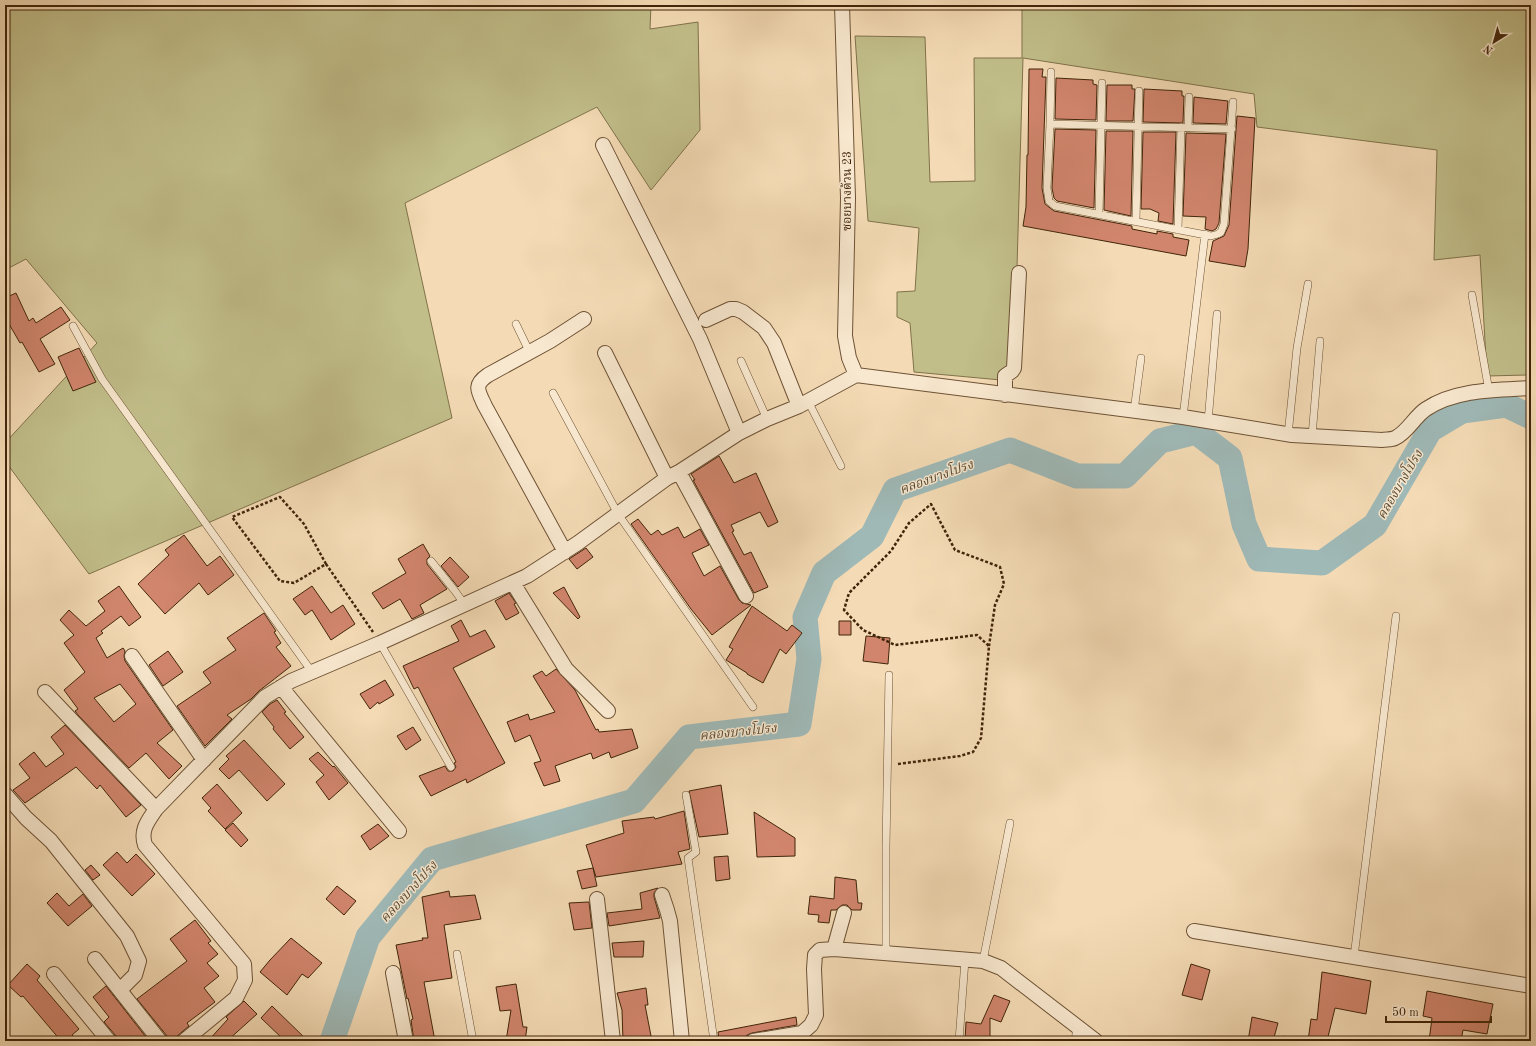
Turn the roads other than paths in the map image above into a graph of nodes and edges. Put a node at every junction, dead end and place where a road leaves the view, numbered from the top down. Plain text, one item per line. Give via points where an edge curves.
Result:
1 (842, 5) edge
2 (1051, 72) dead end
3 (1102, 82) dead end
4 (1140, 91) dead end
5 (1189, 97) dead end
6 (1233, 102) dead end
7 (1050, 124) junction
8 (1101, 125) junction
9 (1139, 126) junction
10 (1184, 127) junction
11 (1232, 129) junction
12 (603, 145) dead end
13 (1099, 215) junction
14 (1136, 221) junction
15 (1178, 230) junction
16 (1205, 234) junction
17 (1019, 273) dead end
18 (1308, 284) dead end
19 (1472, 295) dead end
20 (1217, 314) dead end
21 (584, 319) dead end
22 (706, 320) dead end
23 (516, 324) dead end
24 (73, 326) dead end
25 (1320, 341) dead end
26 (530, 353) junction
27 (605, 353) dead end
28 (1141, 358) dead end
29 (741, 361) dead end
30 (856, 376) junction
31 (1531, 388) edge
32 (1489, 391) junction
33 (553, 393) dead end
34 (1005, 395) junction
35 (804, 404) junction
36 (1134, 411) junction
37 (1183, 418) junction
38 (768, 419) junction
39 (1208, 422) junction
40 (739, 433) junction
41 (1288, 435) junction
42 (1312, 436) junction
43 (841, 466) dead end
44 (673, 475) junction
45 (618, 514) junction
46 (565, 552) junction
47 (431, 561) dead end
48 (513, 583) junction
49 (746, 596) dead end
50 (464, 605) junction
51 (1396, 616) dead end
52 (380, 643) junction
53 (132, 656) dead end
54 (312, 672) junction
55 (889, 675) dead end
56 (281, 687) junction
57 (45, 692) dead end
58 (753, 707) dead end
59 (608, 711) dead end
60 (204, 760) junction
61 (451, 767) dead end
62 (5, 794) edge
63 (686, 795) dead end
64 (156, 809) junction
65 (1010, 823) dead end
66 (399, 832) dead end
67 (662, 895) dead end
68 (597, 899) dead end
69 (844, 913) dead end
70 (1194, 931) dead end
71 (834, 949) junction
72 (456, 954) dead end
73 (886, 954) junction
74 (1354, 957) junction
75 (95, 959) dead end
76 (965, 960) junction
77 (983, 961) junction
78 (393, 973) dead end
79 (54, 974) dead end
80 (1531, 986) edge
81 (120, 990) junction
82 (1077, 1027) junction
83 (778, 1039) edge
84 (108, 1041) edge
85 (160, 1041) edge
86 (184, 1041) edge
87 (406, 1041) edge
88 (473, 1041) edge
89 (613, 1041) edge
90 (682, 1041) edge
91 (714, 1041) edge
92 (752, 1041) edge
93 (959, 1041) edge
94 (1075, 1041) edge
95 (1096, 1041) edge

1 - 30 street, ซอยบางด้วน 23 via 848,198 845,336
2 - 7 lane
3 - 8 lane
4 - 9 lane
5 - 10 lane
6 - 11 lane
7 - 8 lane
7 - 13 lane via 1047,188 1049,201 1055,206
8 - 9 lane
8 - 13 lane
9 - 10 lane
9 - 14 lane
10 - 11 lane
10 - 15 lane
11 - 16 lane via 1222,232 1212,236
12 - 40 street via 700,339
13 - 14 lane
14 - 15 lane
15 - 16 lane
16 - 37 lane
17 - 34 street via 1014,368 1005,376
18 - 41 lane via 1297,348
19 - 32 lane
20 - 39 lane
21 - 26 street
22 - 35 street via 730,309 736,309 764,328
23 - 26 lane
24 - 54 lane via 102,379
25 - 42 lane
26 - 46 street via 480,380 479,394
27 - 44 street
28 - 36 lane
29 - 38 lane
30 - 34 street
30 - 35 street
31 - 32 street
32 - 42 street via 1446,399 1425,409 1394,439
33 - 45 lane
34 - 36 street
35 - 38 street
35 - 43 lane
36 - 37 street
37 - 39 street
38 - 40 street
39 - 41 street
40 - 44 street
41 - 42 street
44 - 45 street
44 - 49 street
45 - 46 street
45 - 58 lane
46 - 48 street
47 - 50 lane
48 - 50 street
48 - 59 street via 566,669
50 - 52 street
51 - 74 lane
52 - 54 street
52 - 61 lane
53 - 60 street
54 - 56 street
55 - 73 lane
56 - 60 street via 265,697
56 - 66 street
57 - 64 street
60 - 64 street
62 - 81 street via 51,841 127,936 139,961 135,975
63 - 91 lane via 696,852 688,858
64 - 86 street via 145,826 142,837 145,845 244,964 245,980 236,998
65 - 77 lane
67 - 90 street via 670,921
68 - 89 street
69 - 71 street
70 - 74 street
71 - 73 street
71 - 83 street via 820,950 815,955 816,1015 811,1025 802,1034
72 - 88 lane
73 - 76 street
74 - 80 street
75 - 81 street
76 - 77 street
76 - 93 lane
77 - 82 street via 1001,968
78 - 87 street
79 - 84 street
81 - 85 street
82 - 94 lane
82 - 95 street
83 - 92 street

